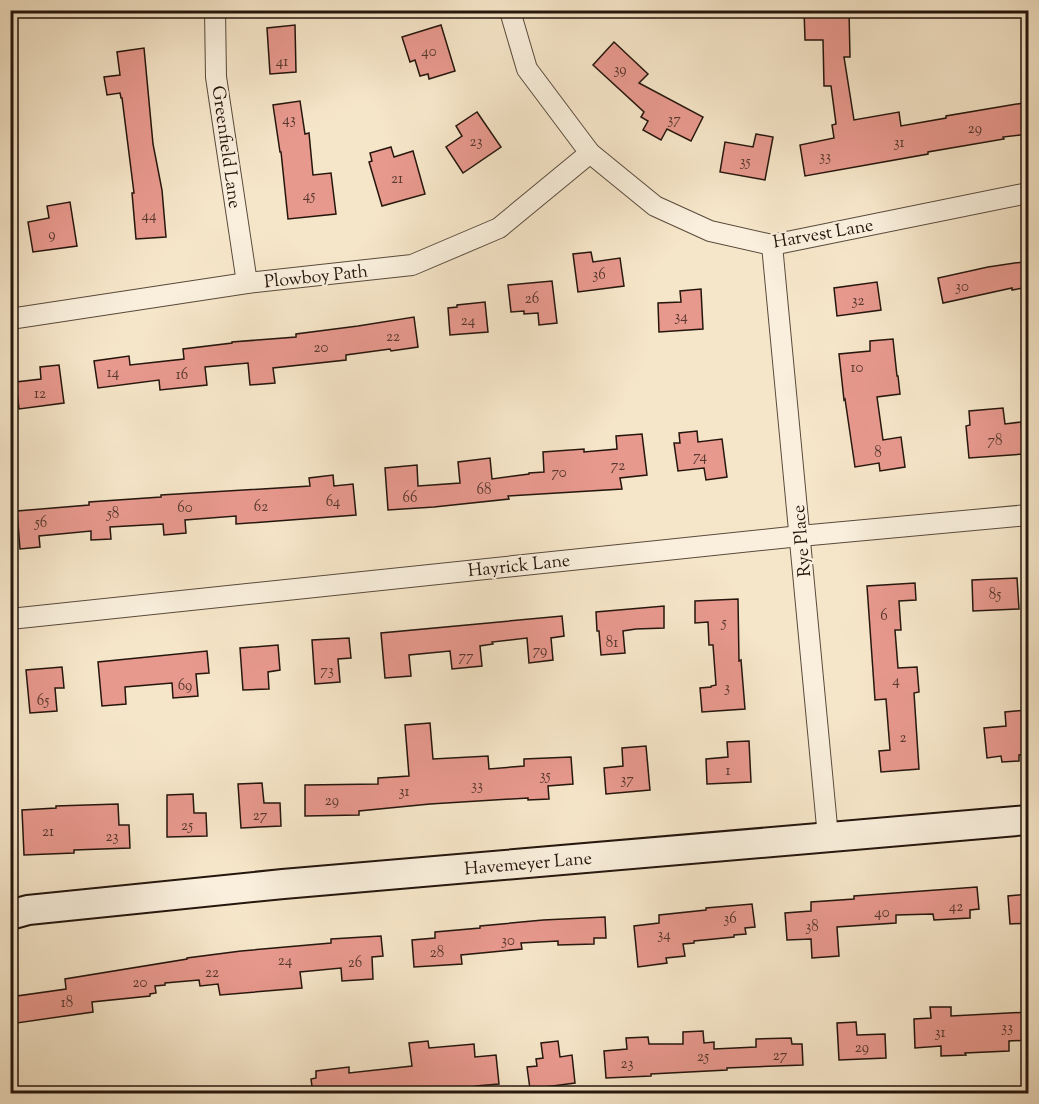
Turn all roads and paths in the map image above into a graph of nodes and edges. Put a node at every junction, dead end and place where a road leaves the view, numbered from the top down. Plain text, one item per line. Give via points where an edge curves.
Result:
1 (215, 10) edge
2 (511, 10) edge
3 (590, 153) junction
4 (1029, 194) edge
5 (772, 245) junction
6 (246, 283) junction
7 (10, 319) edge
8 (1029, 514) edge
9 (800, 536) junction
10 (10, 619) edge
11 (1029, 820) edge
12 (828, 837) junction
13 (16, 911) edge

1 - 6 street, Greenfield Lane via 216,77
2 - 3 street, Harvest Lane via 527,69
3 - 5 street, Harvest Lane via 655,206 710,231
3 - 6 street, Plowboy Path via 499,228 412,265
4 - 5 street, Harvest Lane
5 - 9 street, Rye Place
6 - 7 street, Plowboy Path
8 - 9 street, Hayrick Lane
9 - 10 street, Hayrick Lane
9 - 12 street, Rye Place
11 - 12 street, Havemeyer Lane
12 - 13 street, Havemeyer Lane

